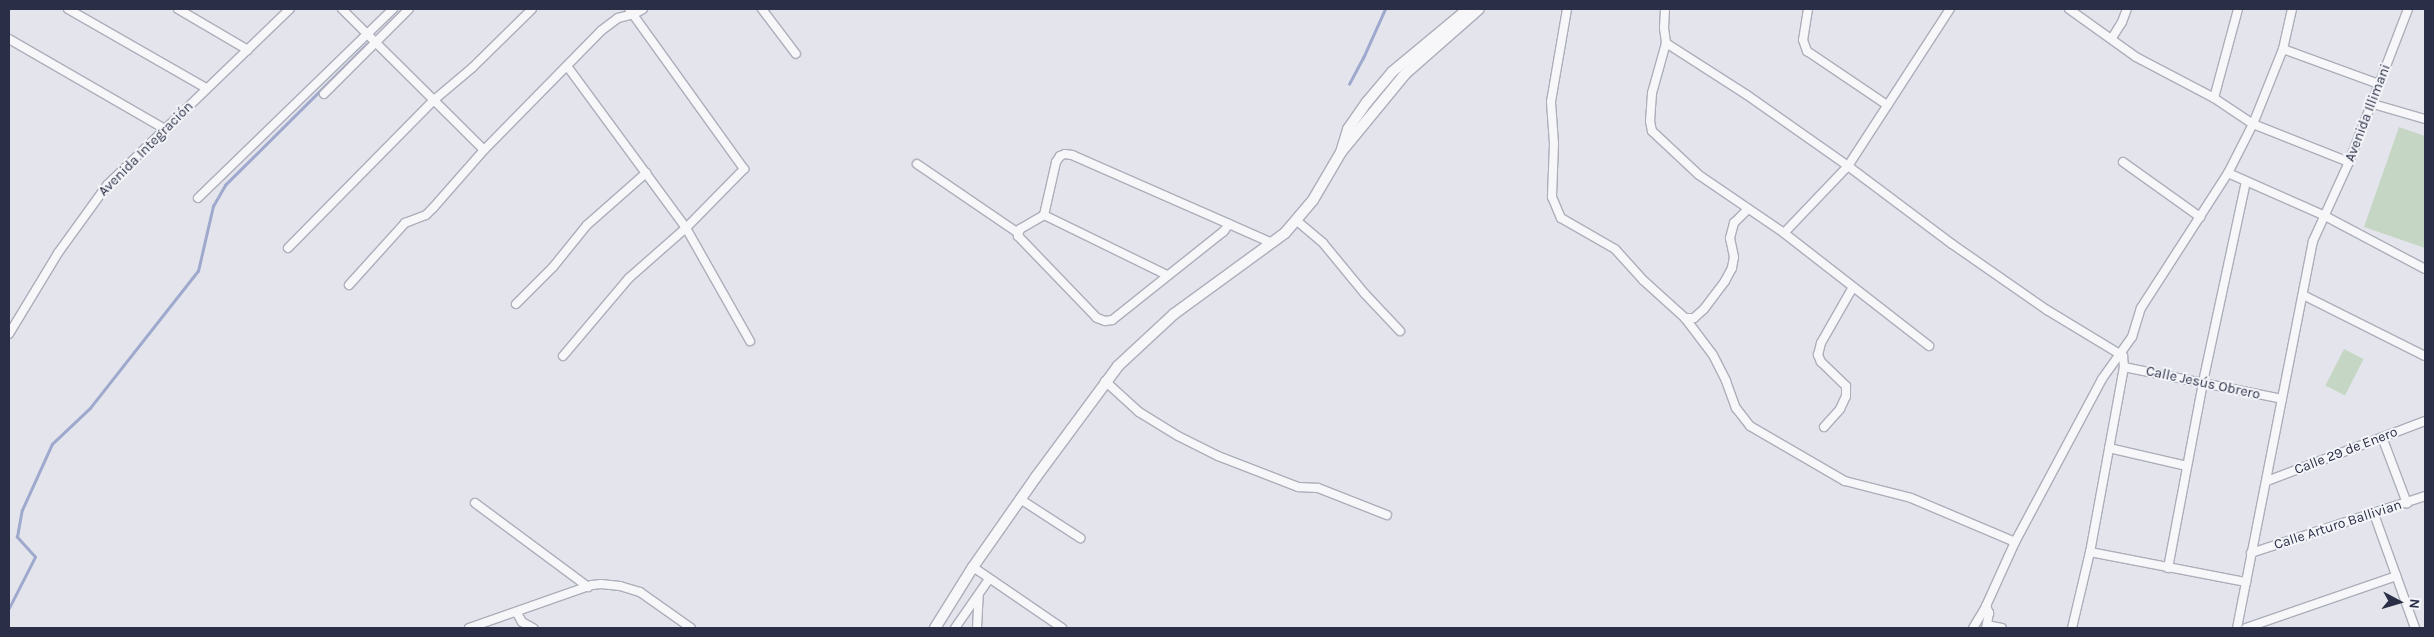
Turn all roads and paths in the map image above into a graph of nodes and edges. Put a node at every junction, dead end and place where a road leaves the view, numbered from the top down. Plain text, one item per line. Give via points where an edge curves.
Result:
1 (68, 9) edge
2 (178, 9) edge
3 (290, 9) edge
4 (342, 9) edge
5 (393, 9) edge
6 (409, 9) edge
7 (532, 9) edge
8 (643, 9) edge
9 (762, 9) edge
10 (1473, 9) edge
11 (1479, 9) edge
12 (1567, 9) edge
13 (1665, 9) edge
14 (1808, 9) edge
15 (1950, 9) edge
16 (2069, 9) edge
17 (2127, 9) edge
18 (2238, 9) edge
19 (2292, 9) edge
20 (2406, 9) edge
21 (631, 11) edge
22 (368, 34) junction
23 (2112, 38) junction
24 (9, 39) edge
25 (375, 42) junction
26 (1666, 43) junction
27 (2284, 49) junction
28 (248, 50) junction
29 (796, 54) dead end
30 (568, 66) junction
31 (2379, 84) junction
32 (206, 88) junction
33 (324, 94) dead end
34 (2214, 98) junction
35 (434, 100) junction
36 (2373, 104) junction
37 (1888, 105) junction
38 (2425, 119) edge
39 (2253, 124) junction
40 (165, 129) junction
41 (484, 150) junction
42 (1341, 152) junction
43 (2123, 162) dead end
44 (2349, 162) junction
45 (917, 164) dead end
46 (1848, 166) junction
47 (2228, 172) junction
48 (646, 173) junction
49 (2246, 182) junction
50 (198, 198) dead end
51 (1748, 209) junction
52 (1044, 215) junction
53 (2325, 216) junction
54 (2200, 217) junction
55 (1297, 220) junction
56 (1229, 224) junction
57 (686, 228) junction
58 (1018, 233) junction
59 (1784, 233) junction
60 (1272, 243) junction
61 (288, 248) dead end
62 (2425, 269) edge
63 (1167, 275) junction
64 (349, 285) dead end
65 (1853, 287) junction
66 (2303, 295) junction
67 (516, 304) dead end
68 (1685, 318) junction
69 (1400, 331) dead end
70 (9, 334) edge
71 (750, 340) dead end
72 (1929, 346) dead end
73 (2120, 353) junction
74 (563, 356) dead end
75 (2425, 356) edge
76 (2124, 367) junction
77 (1105, 380) junction
78 (2204, 382) junction
79 (2282, 399) junction
80 (2425, 422) edge
81 (1824, 427) dead end
82 (2382, 437) junction
83 (2109, 448) junction
84 (2188, 466) junction
85 (2267, 481) junction
86 (2425, 496) edge
87 (1020, 500) junction
88 (475, 503) dead end
89 (2407, 503) junction
90 (2374, 514) junction
91 (1387, 515) dead end
92 (1080, 538) dead end
93 (2015, 542) junction
94 (2090, 552) junction
95 (2251, 553) junction
96 (973, 567) junction
97 (2168, 568) junction
98 (2396, 576) junction
99 (989, 579) junction
100 (2246, 582) junction
101 (588, 587) junction
102 (979, 593) junction
103 (1986, 606) junction
104 (517, 613) junction
105 (1986, 627) edge
106 (469, 628) edge
107 (533, 628) edge
108 (691, 628) edge
109 (935, 628) edge
110 (955, 628) edge
111 (977, 628) edge
112 (1062, 628) edge
113 (1972, 628) edge
114 (2002, 628) edge
115 (2072, 628) edge
116 (2237, 628) edge
117 (2246, 628) edge
118 (2415, 628) edge

1 - 32 street
2 - 28 street
3 - 28 street, Avenida Integración
4 - 22 street
5 - 22 street
6 - 25 street
7 - 35 street
8 - 21 street
9 - 29 street
10 - 42 street via 1392,72 1348,129
11 - 42 street via 1405,74
12 - 68 street via 1551,102 1554,205 1561,218 1615,248 1643,280
13 - 26 street
14 - 37 street via 1803,40 1807,50
15 - 37 street
16 - 23 street
17 - 23 street
18 - 34 street
19 - 27 street
20 - 31 street, Avenida Illimani
21 - 30 street via 602,30
21 - 57 street via 744,169
22 - 25 street
22 - 50 street
23 - 34 street via 2136,57
24 - 40 street
25 - 33 street
25 - 35 street
26 - 46 street
26 - 51 street via 1652,93 1652,131 1699,175
27 - 31 street
27 - 39 street
28 - 32 street, Avenida Integración
30 - 41 street
30 - 48 street
31 - 36 street, Avenida Illimani
32 - 40 street, Avenida Integración
34 - 39 street
35 - 41 street
35 - 61 street
36 - 38 street
36 - 44 street, Avenida Illimani
37 - 46 street
39 - 44 street
39 - 47 street
40 - 70 street, Avenida Integración via 108,184 80,220
41 - 64 street via 426,215 405,223
42 - 55 street via 1313,200
43 - 54 street
44 - 53 street, Avenida Illimani
45 - 58 street
46 - 59 street
46 - 73 street via 2047,310
47 - 49 street
47 - 54 street
48 - 57 street
48 - 67 street via 587,225 553,267
49 - 53 street
49 - 78 street
51 - 59 street
51 - 68 street via 1734,223 1730,238 1734,257 1725,281 1704,310 1694,318
52 - 56 street via 1056,162 1065,154
52 - 58 street
52 - 63 street
53 - 62 street
53 - 66 street, Avenida Illimani via 2313,241
54 - 73 street via 2141,308 2132,337
55 - 60 street
55 - 69 street via 1323,243 1364,294
56 - 60 street
56 - 63 street
57 - 71 street
57 - 74 street via 629,278
58 - 63 street via 1019,239 1102,321 1112,320
59 - 65 street
60 - 77 street via 1174,314
65 - 72 street
65 - 81 street via 1821,343 1818,355 1846,386 1846,396 1840,409
66 - 75 street
66 - 79 street, Avenida Illimani
68 - 93 street via 1713,355 1736,408 1750,426 1845,482 1911,498
73 - 76 street
73 - 93 street via 2102,379
76 - 78 street, Calle Jesús Obrero
76 - 83 street
77 - 87 street
77 - 91 street via 1139,412 1218,456 1298,487 1318,488
78 - 79 street, Calle Jesús Obrero
78 - 84 street
79 - 85 street, Avenida Illimani
80 - 82 street, Calle 29 de Enero
82 - 85 street, Calle 29 de Enero
82 - 89 street
83 - 84 street
83 - 94 street
84 - 97 street
85 - 95 street, Avenida Illimani
86 - 89 street, Calle Arturo Ballivian
87 - 92 street
87 - 96 street
88 - 101 street
89 - 90 street, Calle Arturo Ballivian
90 - 95 street, Calle Arturo Ballivian
90 - 98 street
93 - 103 street
94 - 97 street
94 - 115 street
95 - 100 street, Avenida Illimani
96 - 99 street
96 - 109 street
97 - 100 street
98 - 117 street
98 - 118 street
99 - 102 street
99 - 112 street
100 - 116 street, Avenida Illimani
101 - 104 street
101 - 108 street via 610,584 630,588
102 - 110 street
102 - 111 street
103 - 105 street via 1989,610
103 - 113 street
104 - 106 street
104 - 107 street via 522,622
105 - 114 street

